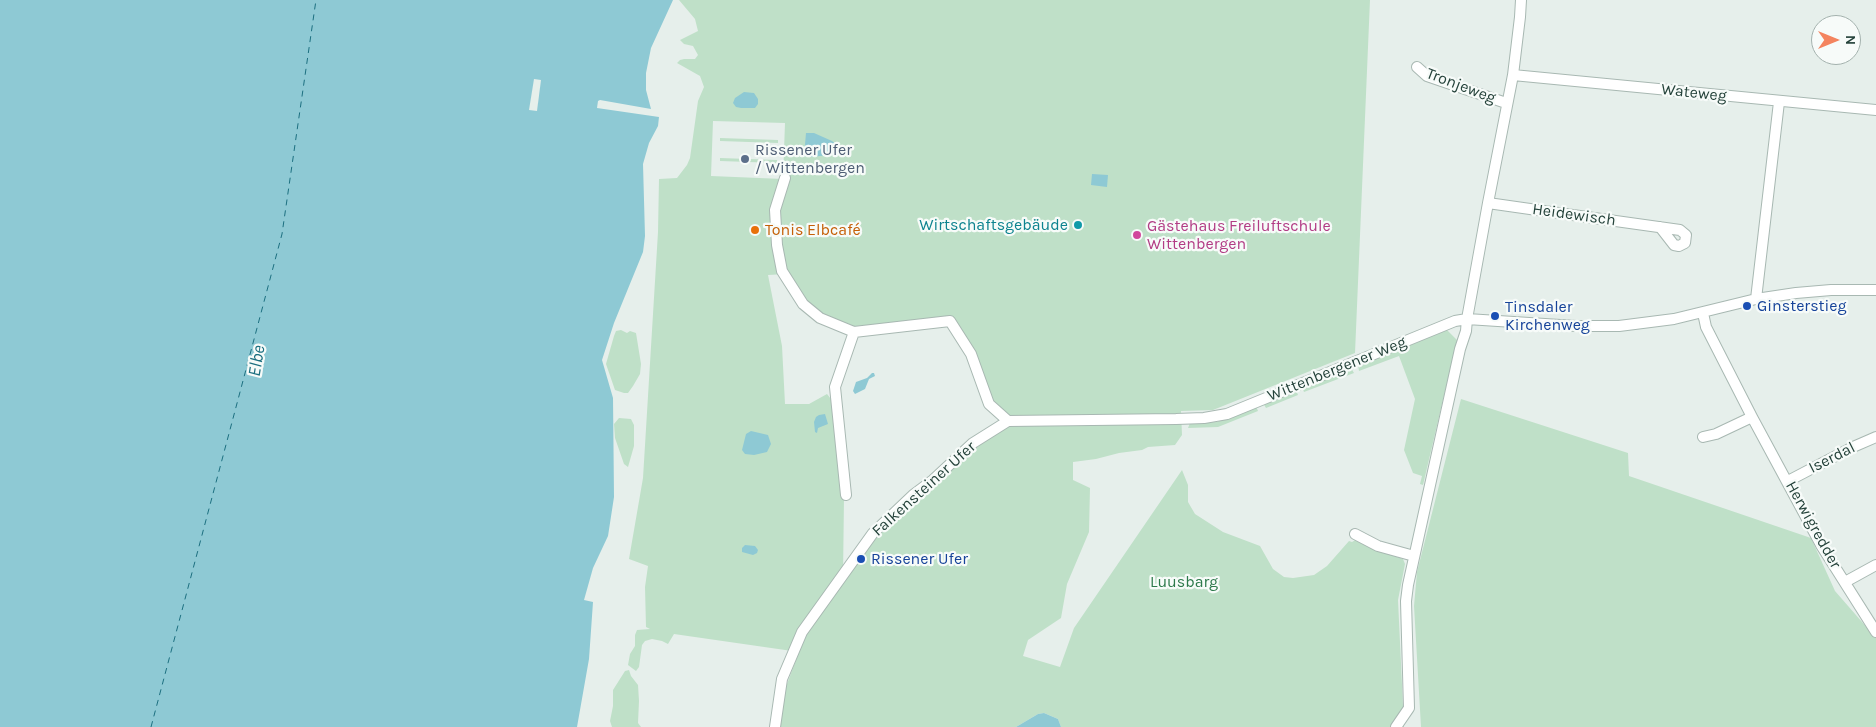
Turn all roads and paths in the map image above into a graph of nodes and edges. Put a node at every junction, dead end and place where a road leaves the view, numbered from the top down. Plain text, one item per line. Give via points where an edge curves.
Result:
1 (1521, 0) edge
2 (1417, 68) dead end
3 (1513, 75) junction
4 (1779, 102) junction
5 (1506, 103) junction
6 (1876, 110) edge
7 (785, 178) dead end
8 (1488, 203) junction
9 (1660, 227) dead end
10 (1876, 290) edge
11 (1756, 299) junction
12 (1703, 313) junction
13 (1467, 319) junction
14 (854, 332) junction
15 (1752, 417) junction
16 (1008, 421) junction
17 (1703, 437) dead end
18 (1876, 437) edge
19 (1788, 481) junction
20 (846, 495) dead end
21 (1355, 534) dead end
22 (1414, 556) junction
23 (1876, 564) edge
24 (1845, 582) junction
25 (1876, 632) edge
26 (775, 727) edge
27 (1396, 727) edge

1 - 3 street
2 - 5 street, Tronjeweg via 1427,76
3 - 4 street, Wateweg
3 - 5 street
4 - 6 street, Wateweg
4 - 11 street
5 - 8 street
7 - 14 street via 775,219 782,271 798,298 813,314
8 - 9 street, Heidewisch
8 - 13 street
10 - 11 street, Wittenbergener Weg via 1831,290
11 - 12 street, Wittenbergener Weg
12 - 13 street, Wittenbergener Weg via 1619,326
12 - 15 street, Herwigredder via 1706,327
13 - 16 street, Wittenbergener Weg via 1455,321 1227,414 1176,419
13 - 22 street
14 - 16 street via 947,320 971,354 989,404
14 - 20 street via 835,387
15 - 17 street
15 - 19 street, Herwigredder
16 - 26 street, Falkensteiner Ufer via 973,443 873,533 802,632 782,679
18 - 19 street, Iserdal
19 - 24 street, Herwigredder via 1821,545
21 - 22 street via 1378,546
22 - 27 street via 1406,601 1409,708
23 - 24 street
24 - 25 street, Herwigredder

